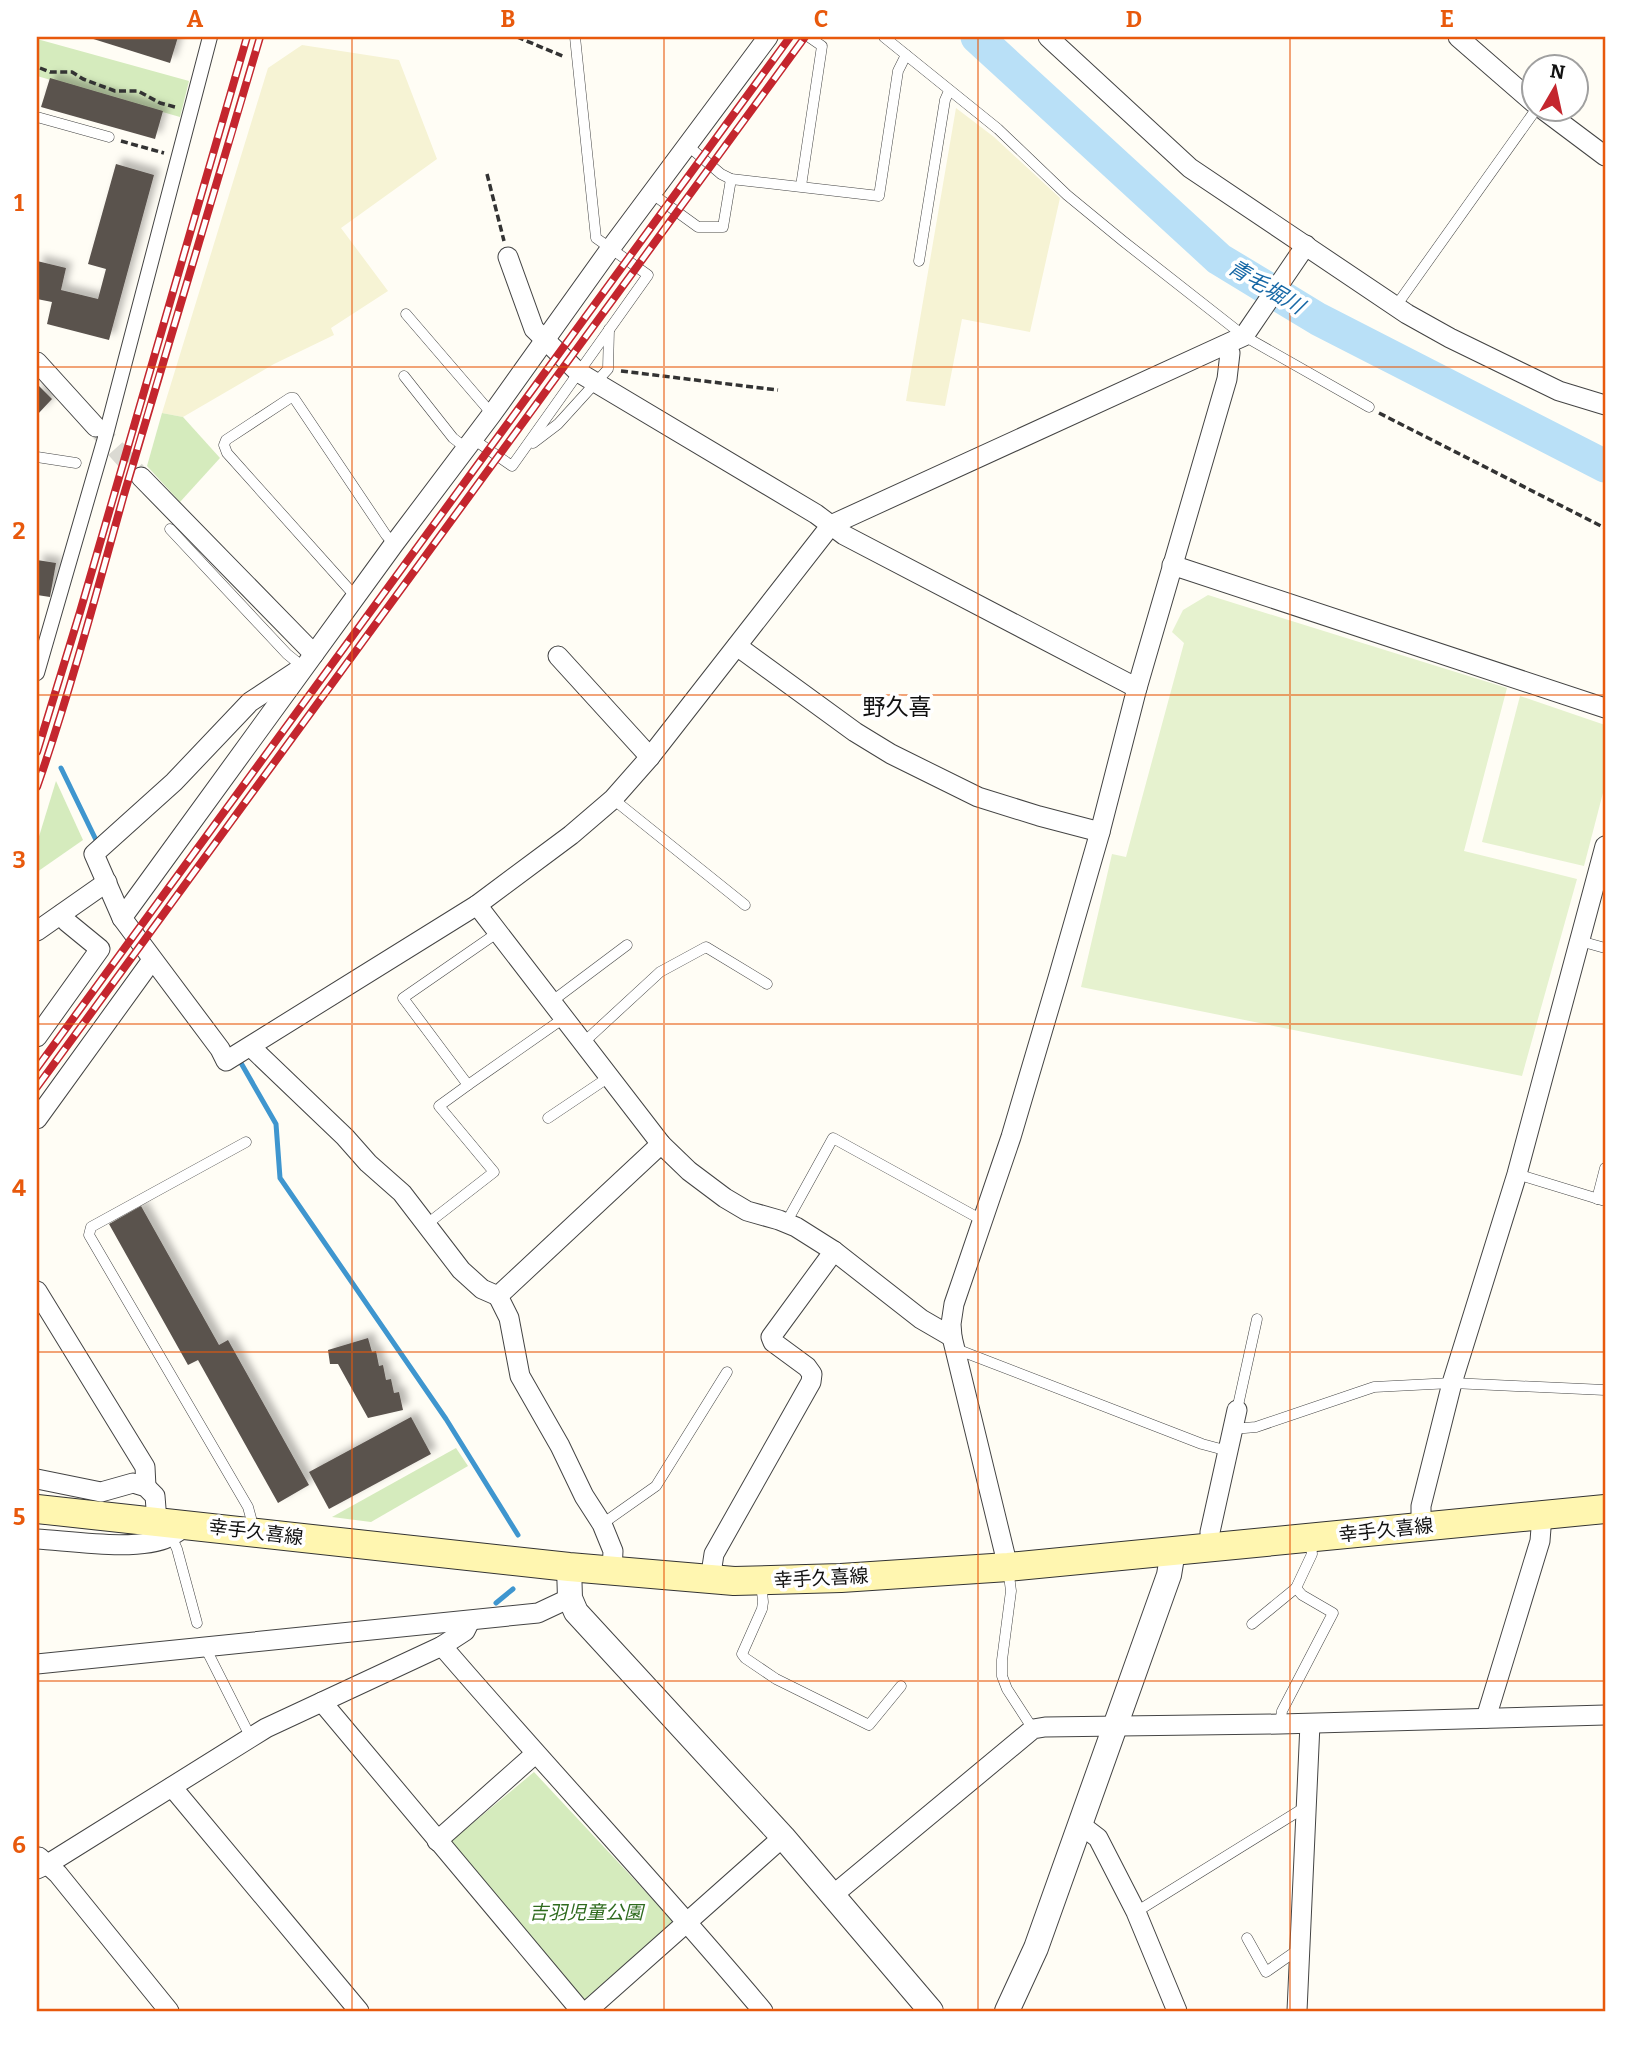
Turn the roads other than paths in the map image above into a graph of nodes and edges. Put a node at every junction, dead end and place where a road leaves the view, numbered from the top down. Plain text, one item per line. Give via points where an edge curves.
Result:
1 (210, 37) edge
2 (575, 37) edge
3 (768, 37) edge
4 (809, 37) edge
5 (884, 37) edge
6 (1048, 37) edge
7 (1458, 37) edge
8 (906, 55) junction
9 (949, 91) junction
10 (1520, 91) edge
11 (37, 117) edge
12 (1529, 122) edge
13 (1558, 122) edge
14 (109, 137) road end
15 (687, 145) junction
16 (1605, 156) edge
17 (731, 179) junction
18 (801, 186) junction
19 (651, 193) junction
20 (610, 249) junction
21 (1303, 250) junction
22 (508, 257) road end
23 (919, 261) dead end
24 (1395, 306) junction
25 (406, 314) dead end
26 (609, 329) junction
27 (1247, 333) junction
28 (543, 341) junction
29 (1226, 345) junction
30 (37, 362) edge
31 (578, 372) junction
32 (404, 376) dead end
33 (602, 376) junction
34 (1605, 405) edge
35 (1369, 407) road end
36 (492, 414) junction
37 (96, 427) tunnel mouth
38 (470, 443) junction
39 (524, 449) junction
40 (37, 457) edge
41 (76, 463) dead end
42 (141, 477) tunnel mouth
43 (831, 525) junction
44 (170, 530) dead end
45 (394, 544) junction
46 (1172, 565) junction
47 (356, 597) junction
48 (737, 646) junction
49 (558, 656) dead end
50 (309, 660) junction
51 (37, 673) edge
52 (1137, 688) junction
53 (1605, 708) edge
54 (650, 757) junction
55 (614, 799) junction
56 (1100, 832) junction
57 (1605, 846) edge
58 (1603, 869) edge
59 (107, 882) junction
60 (477, 905) junction
61 (745, 905) dead end
62 (62, 914) junction
63 (122, 918) junction
64 (37, 931) edge
65 (497, 933) junction
66 (1580, 941) junction
67 (628, 945) dead end
68 (1605, 948) edge
69 (152, 960) junction
70 (767, 984) dead end
71 (551, 1002) junction
72 (564, 1018) junction
73 (37, 1037) edge
74 (583, 1043) junction
75 (251, 1047) junction
76 (609, 1077) junction
77 (468, 1085) junction
78 (548, 1118) dead end
79 (37, 1119) edge
80 (246, 1142) dead end
81 (661, 1144) junction
82 (1605, 1168) edge
83 (1517, 1174) junction
84 (1601, 1200) edge
85 (982, 1220) junction
86 (786, 1223) junction
87 (428, 1224) junction
88 (834, 1251) junction
89 (37, 1291) edge
90 (498, 1297) junction
91 (1257, 1319) dead end
92 (954, 1343) junction
93 (727, 1372) dead end
94 (1452, 1383) junction
95 (1605, 1390) edge
96 (1235, 1419) junction
97 (1228, 1451) junction
98 (37, 1479) edge
99 (146, 1487) junction
100 (37, 1509) edge
101 (1605, 1509) edge
102 (1542, 1515) junction
103 (602, 1524) junction
104 (172, 1527) junction
105 (1422, 1527) junction
106 (250, 1532) junction
107 (1310, 1538) junction
108 (37, 1539) edge
109 (1211, 1548) junction
110 (1173, 1551) junction
111 (569, 1567) junction
112 (1008, 1567) junction
113 (612, 1571) junction
114 (710, 1580) junction
115 (761, 1581) junction
116 (1296, 1588) junction
117 (570, 1598) junction
118 (470, 1621) junction
119 (197, 1622) dead end
120 (1252, 1624) dead end
121 (205, 1646) junction
122 (442, 1646) junction
123 (37, 1664) edge
124 (901, 1686) dead end
125 (322, 1702) junction
126 (1605, 1715) edge
127 (1486, 1718) junction
128 (1280, 1724) junction
129 (1310, 1724) junction
130 (1116, 1727) junction
131 (1033, 1729) junction
132 (251, 1738) junction
133 (535, 1754) junction
134 (172, 1787) junction
135 (1307, 1806) junction
136 (1081, 1825) junction
137 (783, 1837) junction
138 (437, 1841) junction
139 (41, 1863) edge
140 (833, 1895) junction
141 (1136, 1912) junction
142 (688, 1921) junction
143 (1247, 1938) dead end
144 (1299, 1948) junction
145 (169, 2011) edge
146 (359, 2011) edge
147 (581, 2011) edge
148 (587, 2011) edge
149 (763, 2011) edge
150 (932, 2011) edge
151 (1007, 2011) edge
152 (1177, 2011) edge
153 (1297, 2011) edge

1 - 51 street via 105,438
2 - 20 lane via 596,238
3 - 15 street
4 - 18 lane via 822,46
5 - 8 lane
6 - 21 street via 1190,168
7 - 10 street
8 - 9 lane
8 - 18 lane via 898,71 879,196
9 - 23 lane
9 - 27 lane via 1123,241
11 - 14 lane
12 - 24 lane
13 - 16 street
15 - 17 lane
15 - 19 street
17 - 18 lane
17 - 19 lane via 723,227 698,227
19 - 20 street
20 - 26 lane via 648,275
20 - 28 street
21 - 24 street
21 - 27 street
22 - 28 street via 534,329
24 - 34 street via 1559,391
25 - 36 lane
26 - 31 lane
26 - 33 lane
27 - 29 street
27 - 35 lane
28 - 31 street
28 - 36 street
29 - 43 street
29 - 46 street via 1230,353 1227,379
30 - 37 street
31 - 33 street
31 - 39 lane
32 - 38 lane via 453,438
33 - 39 lane via 558,424
33 - 43 street via 620,395
36 - 38 street
38 - 39 lane via 512,466
38 - 45 street
40 - 41 lane
42 - 50 street via 300,642
43 - 48 street
43 - 52 street
44 - 50 lane via 288,654
45 - 47 street
45 - 47 lane via 294,398 226,440 227,453
46 - 52 street
46 - 53 street
47 - 50 street
48 - 54 street
48 - 56 street via 891,754 978,797
49 - 54 street
50 - 59 street via 250,702 174,782 94,854
50 - 63 street
52 - 56 street
54 - 55 street
55 - 60 street
55 - 61 lane
56 - 85 street via 1011,1137
57 - 58 street
58 - 66 street
59 - 62 street
59 - 63 street
60 - 65 street
60 - 75 street
62 - 64 street
62 - 73 street via 100,949
63 - 69 street
65 - 71 street
65 - 77 lane via 403,998
66 - 68 lane
66 - 83 street
67 - 71 lane
69 - 75 street via 226,1061
69 - 79 street
70 - 74 lane via 706,947 660,972
71 - 72 street
72 - 74 street
72 - 77 lane
74 - 76 street
75 - 87 street via 402,1192
76 - 78 lane
76 - 81 street
77 - 87 lane via 439,1106 494,1172
80 - 106 lane via 91,1227 89,1235 248,1507
81 - 86 street via 725,1198 747,1211
81 - 90 street
82 - 84 lane
83 - 84 lane
83 - 94 street
85 - 86 lane via 833,1138
85 - 92 street via 954,1304
86 - 88 street
87 - 90 street via 461,1270
88 - 92 street
88 - 114 street via 771,1337 807,1367 811,1382 714,1554
89 - 99 street via 145,1467
90 - 103 street via 509,1318 520,1376
91 - 96 lane
92 - 97 lane
92 - 112 street
93 - 103 lane via 656,1486
94 - 95 lane
94 - 96 lane via 1374,1387 1256,1427
94 - 105 street via 1420,1506
96 - 97 street
97 - 109 street via 1210,1532
98 - 99 street via 101,1492 134,1483
99 - 104 street
100 - 104 main road, 幸手久喜線
101 - 102 main road, 幸手久喜線
102 - 105 main road, 幸手久喜線
102 - 127 street via 1540,1541
103 - 113 street via 613,1550
104 - 106 main road, 幸手久喜線
104 - 108 street via 161,1540 125,1545
104 - 119 lane
105 - 107 main road, 幸手久喜線
106 - 111 main road, 幸手久喜線
107 - 109 main road, 幸手久喜線
107 - 116 lane via 1312,1554
109 - 110 main road, 幸手久喜線
110 - 112 main road, 幸手久喜線
110 - 130 street
111 - 113 main road, 幸手久喜線
111 - 117 street
112 - 115 main road, 幸手久喜線
112 - 131 lane via 1011,1591 1002,1676
113 - 114 main road, 幸手久喜線
114 - 115 main road, 幸手久喜線
115 - 124 lane via 763,1601 742,1654 745,1658 776,1679 869,1725
116 - 120 lane
116 - 128 lane via 1333,1614 1282,1710
117 - 118 street via 538,1613
117 - 137 street via 576,1612
118 - 121 street
118 - 122 street via 465,1631
121 - 123 street
121 - 132 lane
122 - 125 street
122 - 133 street
125 - 132 street
125 - 138 street
126 - 127 street
127 - 129 street
128 - 129 street
128 - 130 street
129 - 135 street
130 - 131 street
130 - 136 street
131 - 140 street
132 - 134 street
133 - 138 street
133 - 142 street
134 - 139 street
134 - 146 street
135 - 141 lane
135 - 144 street
136 - 141 street via 1098,1838
136 - 151 street via 1037,1948
137 - 140 street
137 - 142 street
138 - 147 street
139 - 145 street
140 - 150 street
141 - 152 street
142 - 148 street
142 - 149 street
143 - 144 lane via 1266,1972
144 - 153 street

